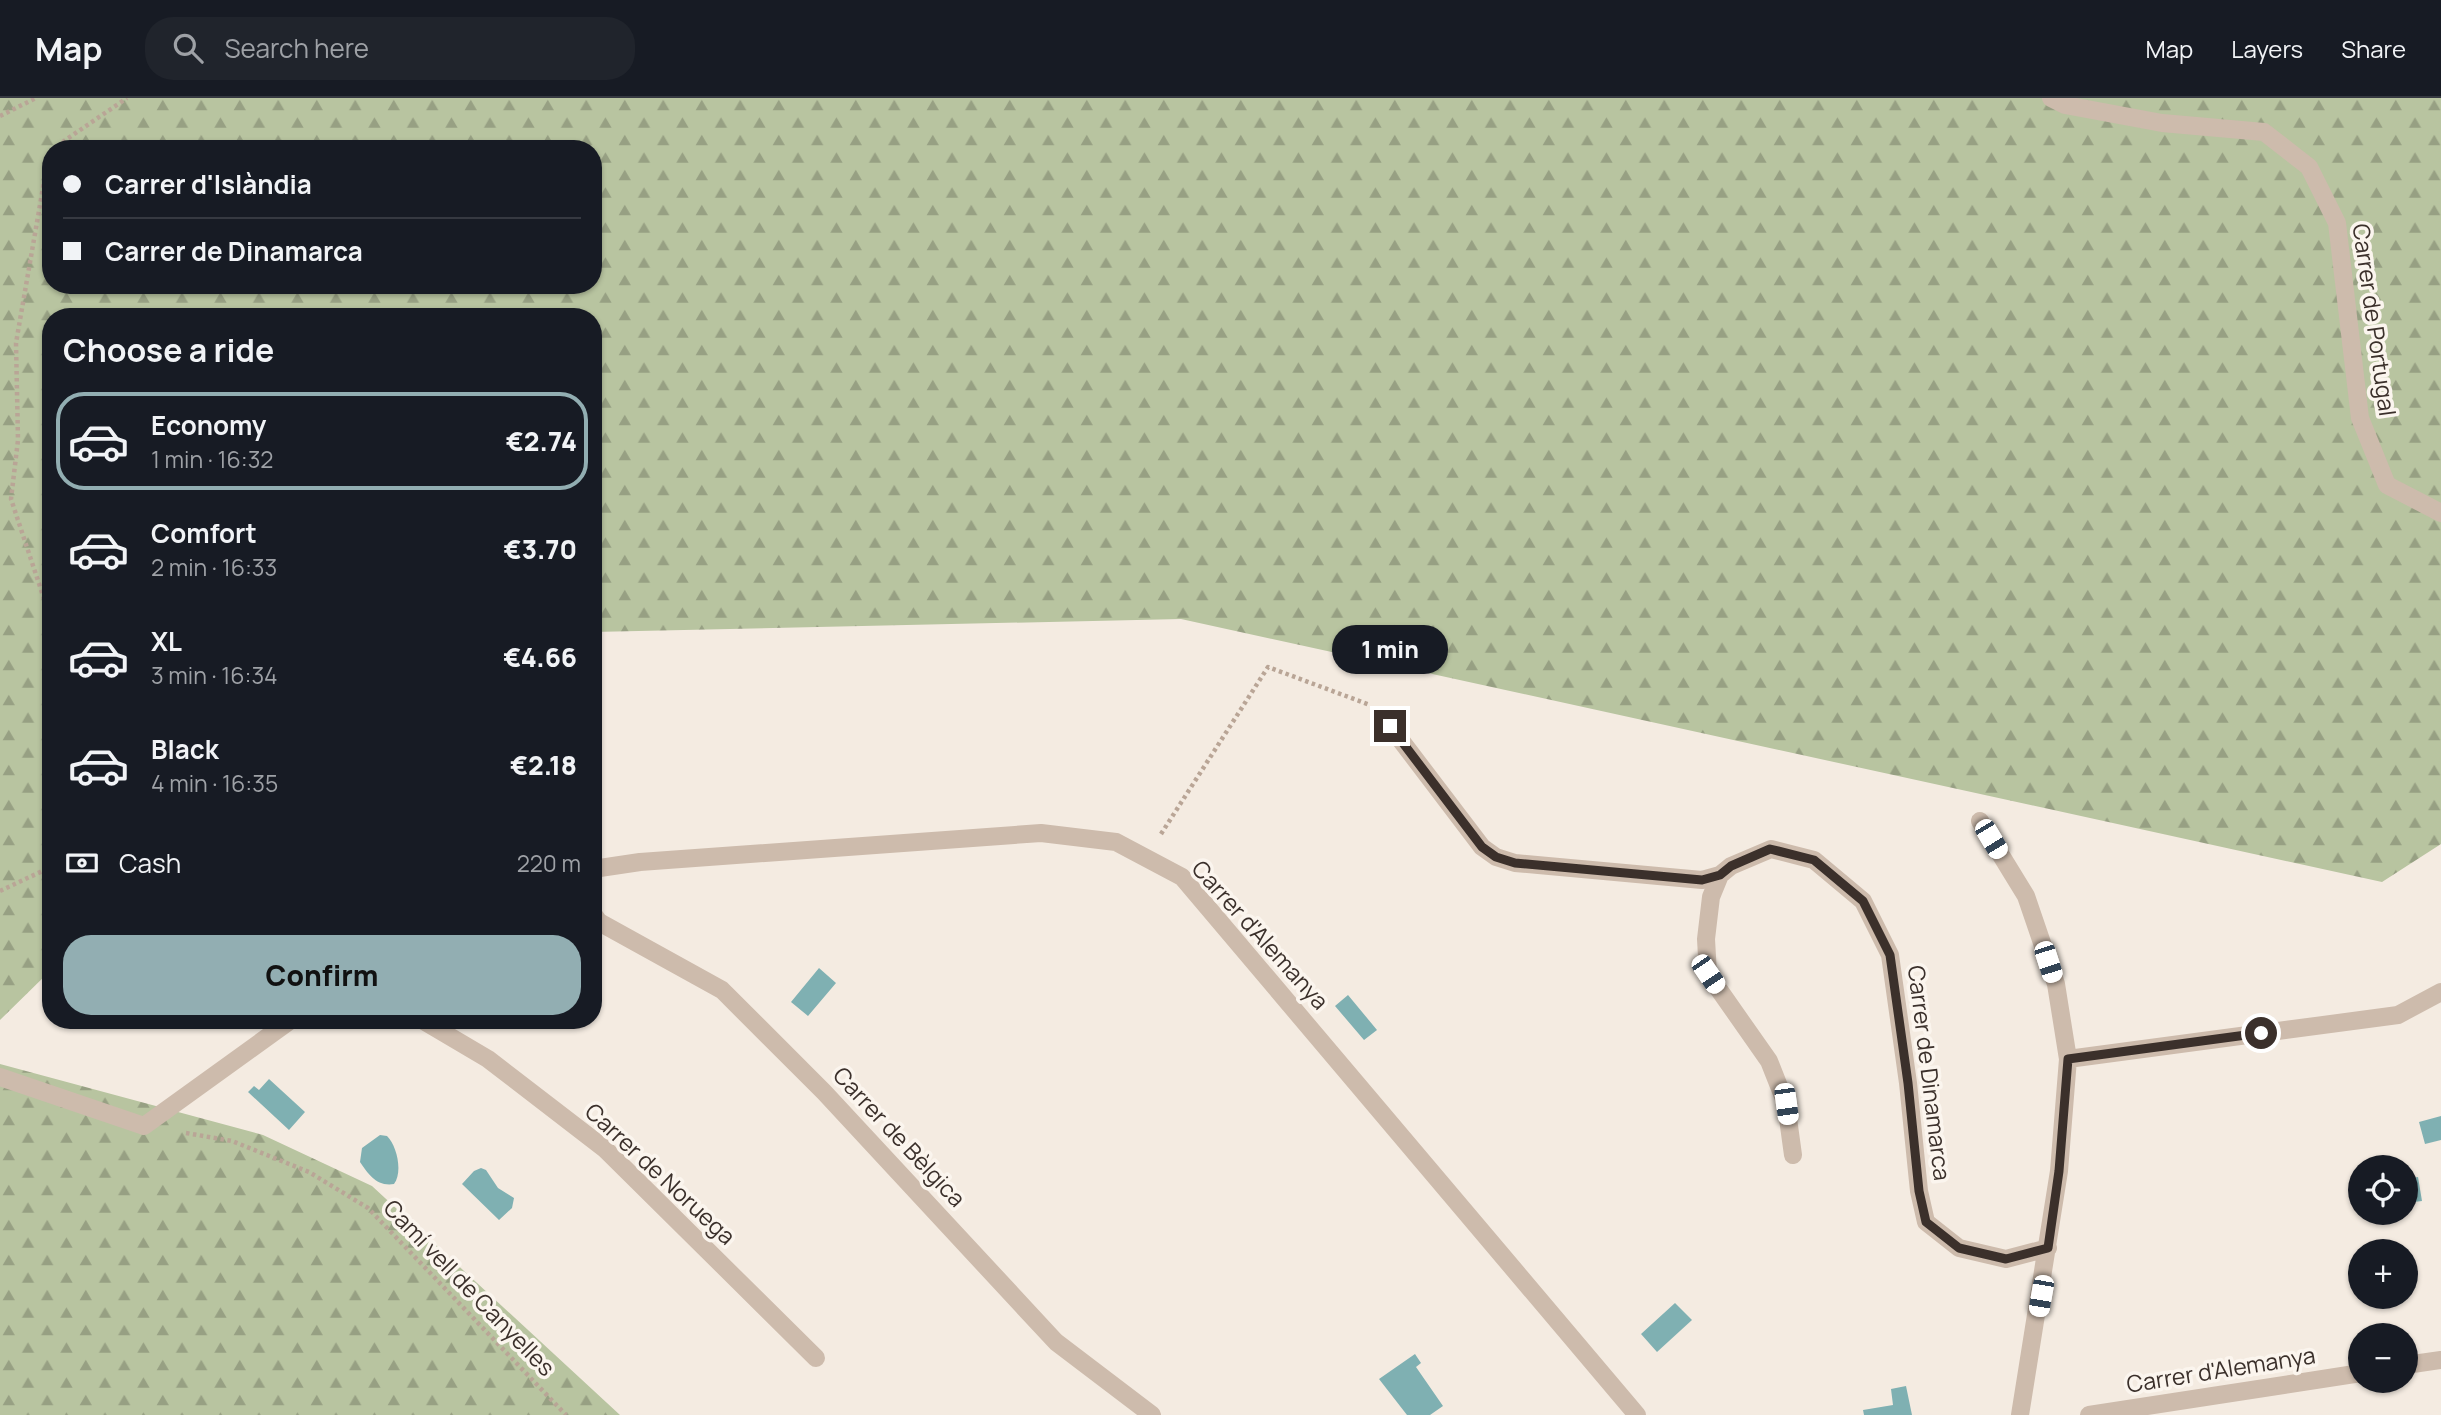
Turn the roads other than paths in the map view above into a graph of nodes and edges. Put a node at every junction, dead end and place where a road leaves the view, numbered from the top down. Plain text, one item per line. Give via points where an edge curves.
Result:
1 (2051, 98) edge
2 (2441, 513) edge
3 (1390, 726) road end
4 (1980, 821) dead end
5 (602, 868) edge
6 (1720, 875) junction
7 (602, 924) edge
8 (2441, 992) edge
9 (279, 1029) edge
10 (437, 1029) edge
11 (2068, 1059) junction
12 (0, 1077) edge
13 (1793, 1155) dead end
14 (2048, 1248) junction
15 (816, 1358) dead end
16 (2441, 1360) edge
17 (2418, 1363) edge
18 (2348, 1375) edge
19 (1152, 1415) edge
20 (1637, 1415) edge
21 (2020, 1415) edge
22 (2089, 1415) edge

1 - 2 street, Carrer de Portugal via 2066,105 2162,123 2264,132 2309,167 2337,223 2360,418 2387,485
3 - 6 street, Carrer de Dinamarca via 1482,847 1496,857 1515,863 1689,879
4 - 11 street via 2026,896 2056,984
5 - 20 street, Carrer d'Alemanya via 1041,833 1116,842 1182,877
6 - 13 street via 1707,929 1708,974 1769,1061 1786,1104
6 - 14 street, Carrer de Dinamarca via 1770,849 1814,860 1863,901 1890,955 1926,1222 1959,1248 2006,1259
7 - 19 street, Carrer de Bèlgica via 722,990 824,1092 1056,1342
8 - 11 street via 2398,1015
9 - 12 street via 145,1126
10 - 15 street, Carrer de Noruega via 488,1059 605,1149
11 - 14 street
14 - 21 street
16 - 17 street
18 - 22 street, Carrer d'Alemanya

